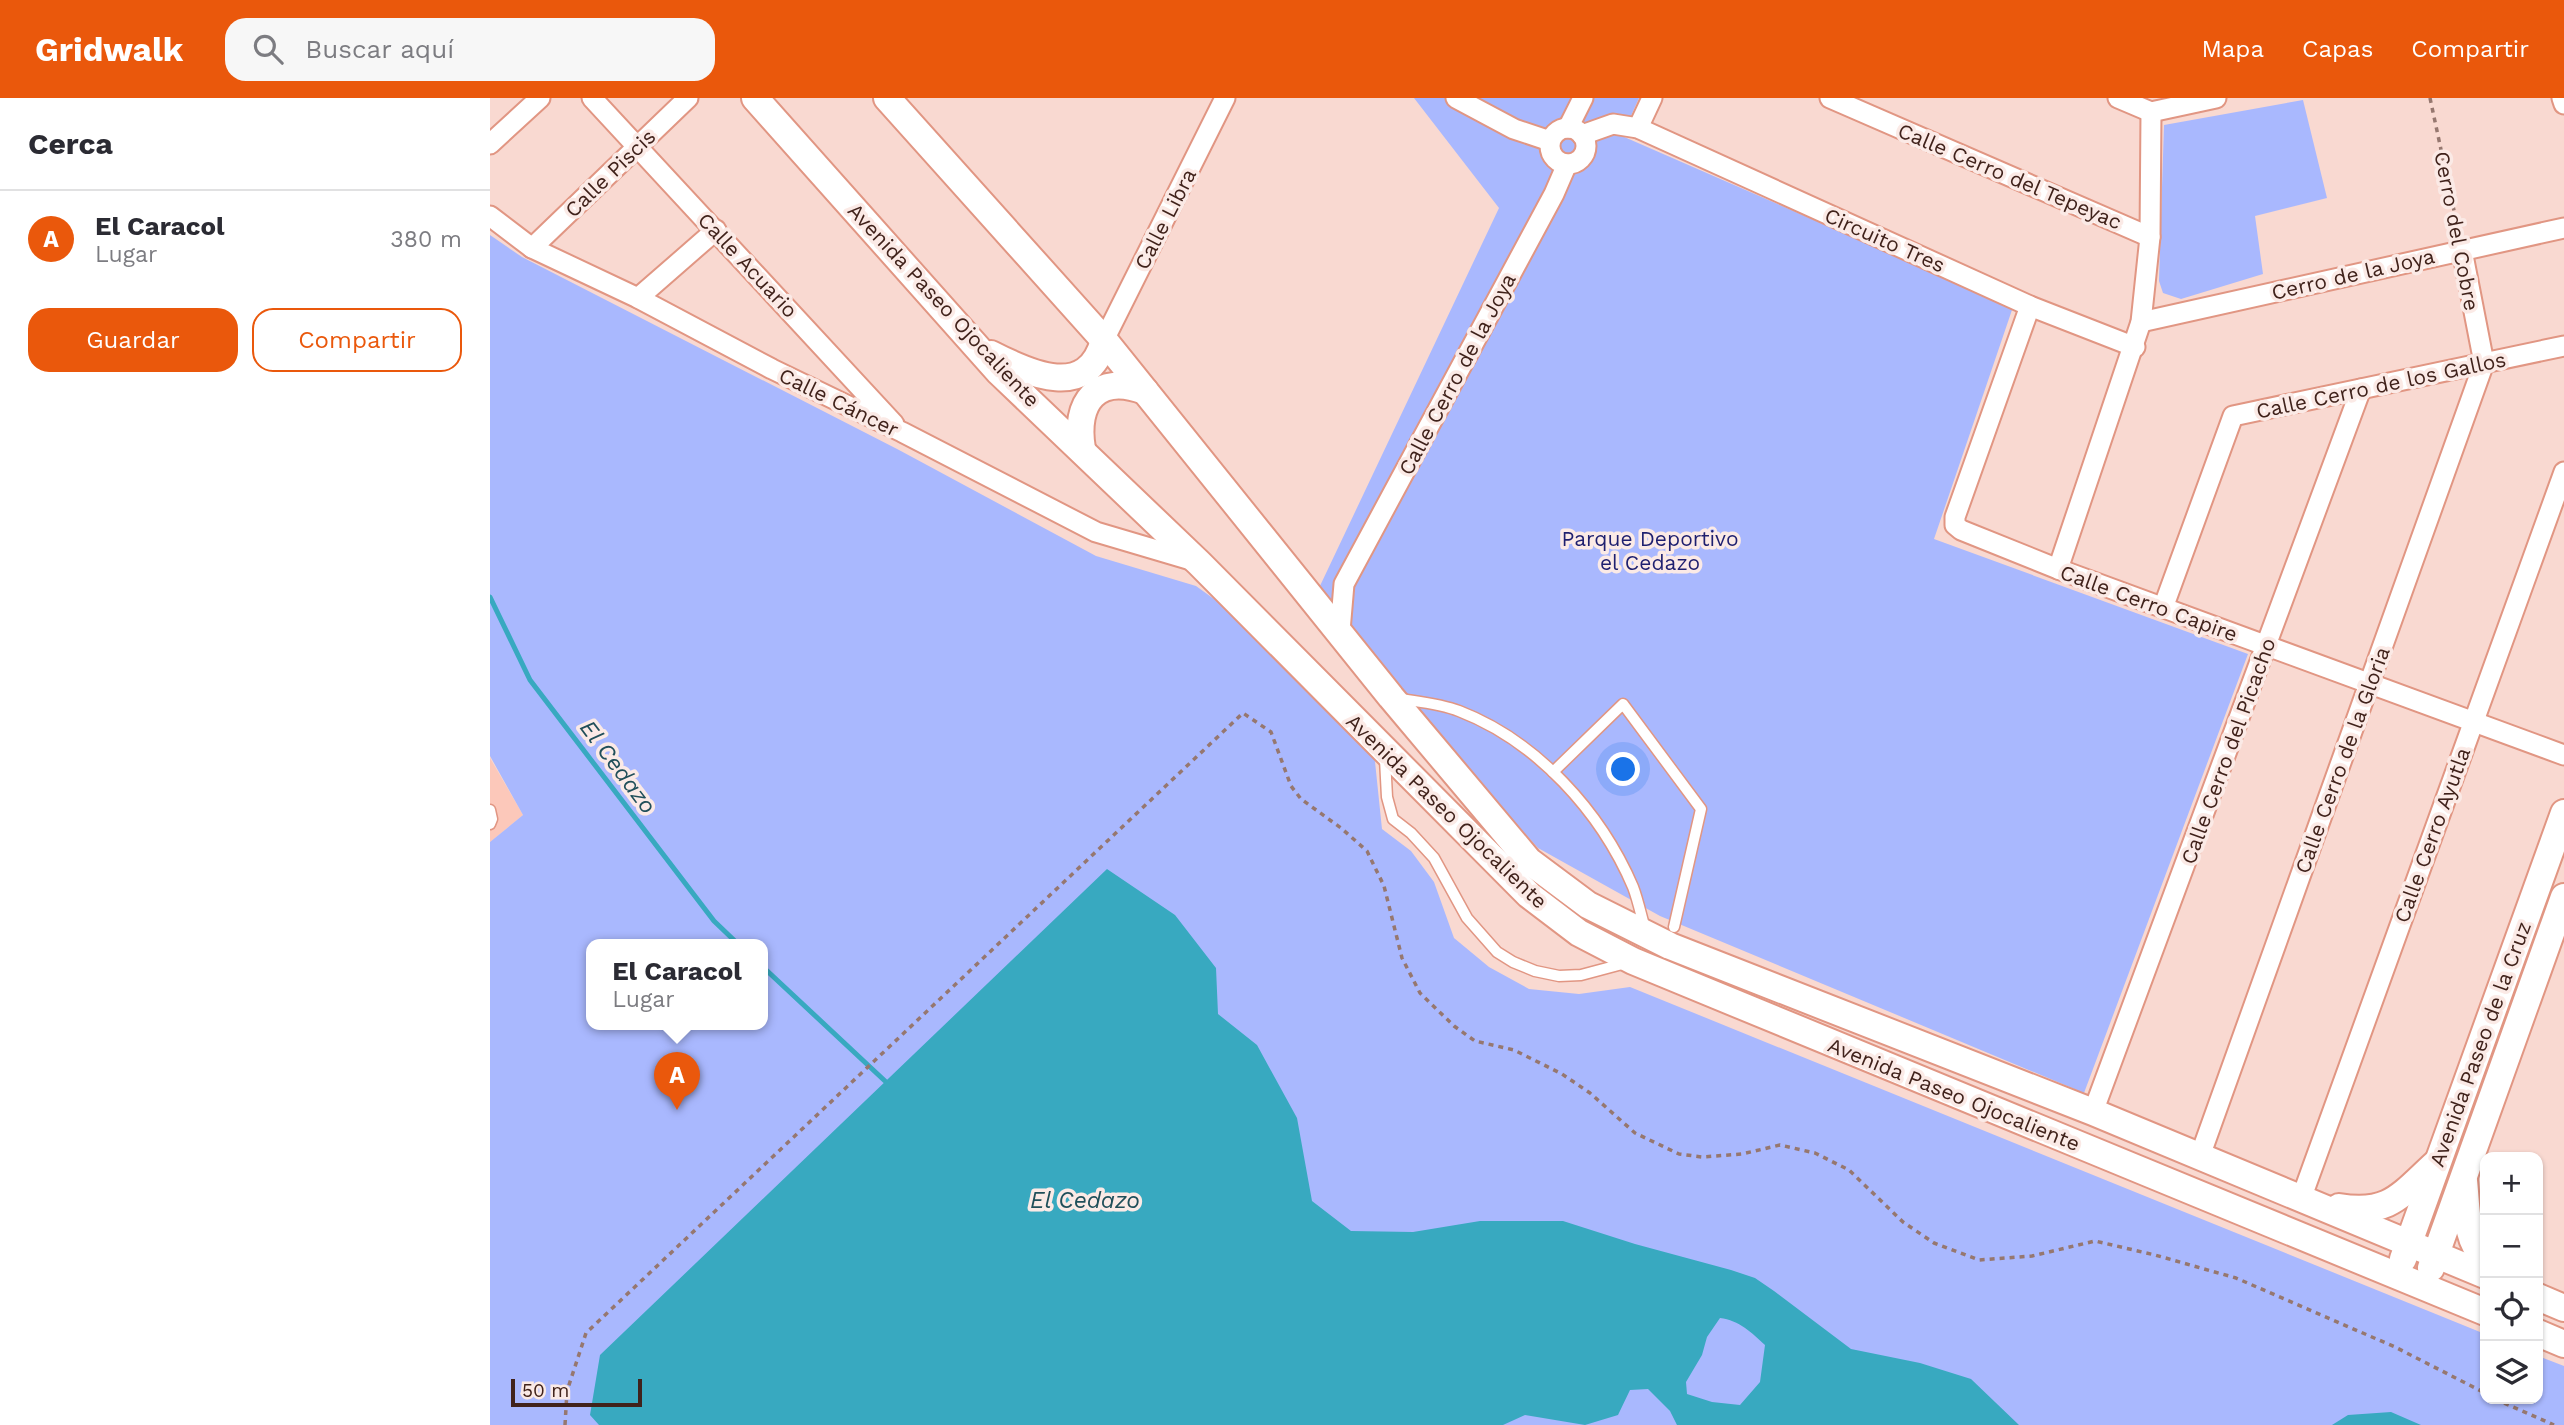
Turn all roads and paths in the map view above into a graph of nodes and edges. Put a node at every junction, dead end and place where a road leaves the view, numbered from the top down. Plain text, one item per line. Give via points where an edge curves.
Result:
1 (540, 98) edge
2 (592, 98) edge
3 (688, 98) edge
4 (755, 98) edge
5 (887, 98) edge
6 (1225, 98) edge
7 (1457, 98) edge
8 (1583, 98) edge
9 (1652, 98) edge
10 (1830, 98) edge
11 (2118, 98) edge
12 (2216, 98) edge
13 (2430, 98) edge
14 (2562, 98) edge
15 (2564, 104) edge
16 (2151, 112) junction
17 (1638, 128) junction
18 (1575, 131) junction
19 (1550, 141) junction
20 (490, 144) edge
21 (638, 146) junction
22 (1567, 164) junction
23 (490, 216) edge
24 (2564, 228) edge
25 (716, 230) junction
26 (2150, 237) junction
27 (532, 248) junction
28 (2462, 250) junction
29 (638, 298) junction
30 (2030, 306) junction
31 (2141, 322) junction
32 (1104, 340) junction
33 (977, 346) junction
34 (2564, 346) edge
35 (2135, 347) junction
36 (2484, 363) junction
37 (2361, 389) junction
38 (1145, 391) junction
39 (902, 432) junction
40 (1082, 449) junction
41 (2564, 472) edge
42 (1199, 562) junction
43 (2058, 569) junction
44 (1344, 584) junction
45 (1310, 596) junction
46 (2163, 608) junction
47 (1340, 631) junction
48 (2267, 646) junction
49 (2369, 684) junction
50 (1391, 697) junction
51 (2473, 721) junction
52 (1385, 752) junction
53 (2564, 755) edge
54 (1553, 772) junction
55 (490, 810) edge
56 (2564, 813) edge
57 (490, 824) edge
58 (2564, 897) edge
59 (1674, 927) dead end
60 (1647, 936) junction
61 (1633, 961) junction
62 (2093, 1112) junction
63 (2200, 1156) junction
64 (2438, 1161) junction
65 (2463, 1173) junction
66 (2307, 1201) junction
67 (2409, 1243) junction
68 (2436, 1254) junction
69 (2480, 1254) edge
70 (2480, 1273) edge
71 (2397, 1276) junction
72 (2424, 1286) junction
73 (2543, 1299) edge
74 (2564, 1308) edge
75 (2480, 1309) edge
76 (2543, 1335) edge
77 (2564, 1344) edge
78 (2480, 1390) edge
79 (2506, 1404) edge
80 (565, 1425) edge
81 (2554, 1425) edge

1 - 20 street
2 - 21 street, Calle Acuario
3 - 21 street, Calle Piscis
4 - 33 main road, Avenida Paseo Ojocaliente
5 - 32 main road, Avenida Paseo Ojocaliente
6 - 32 street, Calle Libra
7 - 19 street via 1514,129
8 - 18 street
9 - 17 street
10 - 26 street, Calle Cerro del Tepeyac
11 - 16 street
12 - 16 street
13 - 28 path, Cerro del Cobre
14 - 15 street
16 - 26 street
17 - 18 street via 1614,124
17 - 30 street, Circuito Tres
18 - 19 street via 1560,129
18 - 22 street via 1585,150 1575,163
19 - 22 street via 1553,157
21 - 25 street, Calle Acuario
21 - 27 street, Calle Piscis
22 - 44 street, Calle Cerro de la Joya
23 - 27 street, Calle Cáncer
24 - 28 street, Cerro de la Joya
25 - 29 street
25 - 39 street, Calle Acuario
26 - 31 street
27 - 29 street, Calle Cáncer
28 - 31 street, Cerro de la Joya
28 - 36 street, Cerro del Cobre
29 - 39 street, Calle Cáncer
30 - 35 street, Circuito Tres
30 - 43 street, Calle Cerro Capire via 1955,525
31 - 35 street
32 - 33 main road via 1091,368 1063,379 1007,362
32 - 38 main road, Avenida Paseo Ojocaliente
33 - 40 main road, Avenida Paseo Ojocaliente
34 - 36 street, Calle Cerro de los Gallos
35 - 43 street
36 - 37 street, Calle Cerro de los Gallos
36 - 49 street, Calle Cerro de la Gloria
37 - 46 street, Calle Cerro de los Gallos via 2233,416
37 - 48 street, Calle Cerro del Picacho
38 - 40 main road via 1126,384 1105,386 1092,395 1079,432
38 - 45 main road, Avenida Paseo Ojocaliente
39 - 42 street, Calle Cáncer via 1096,532
40 - 42 main road, Avenida Paseo Ojocaliente
41 - 51 street, Calle Cerro Ayutla
42 - 52 main road, Avenida Paseo Ojocaliente
43 - 46 street, Calle Cerro Capire
44 - 45 street
44 - 47 street
45 - 47 main road, Avenida Paseo Ojocaliente
46 - 48 street, Calle Cerro Capire
47 - 50 main road, Avenida Paseo Ojocaliente
48 - 49 street, Calle Cerro Capire
48 - 62 street, Calle Cerro del Picacho
49 - 51 street, Calle Cerro Capire
49 - 63 street, Calle Cerro de la Gloria
50 - 54 lane via 1459,711 1521,745
50 - 60 main road, Avenida Paseo Ojocaliente via 1529,861 1588,905
51 - 53 street, Calle Cerro Capire
51 - 66 street, Calle Cerro Ayutla
52 - 61 main road, Avenida Paseo Ojocaliente via 1529,895 1579,933
52 - 61 lane via 1393,819 1434,858 1467,918 1497,952 1524,967 1559,976
54 - 59 lane via 1623,704 1701,809
54 - 60 lane via 1601,830 1633,888
55 - 57 lane
56 - 64 main road, Avenida Paseo de la Cruz
58 - 65 main road, Avenida Paseo de la Cruz
60 - 62 main road, Avenida Paseo Ojocaliente
61 - 71 main road, Avenida Paseo Ojocaliente
62 - 63 main road, Avenida Paseo Ojocaliente
63 - 66 main road, Avenida Paseo Ojocaliente
64 - 66 main road via 2395,1201 2378,1208 2360,1210
64 - 67 main road, Avenida Paseo de la Cruz
65 - 68 main road, Avenida Paseo de la Cruz
65 - 69 main road via 2472,1238
66 - 67 main road, Avenida Paseo Ojocaliente
67 - 68 main road, Avenida Paseo Ojocaliente
67 - 71 main road, Avenida Paseo de la Cruz
68 - 70 main road, Avenida Paseo Ojocaliente
68 - 72 main road, Avenida Paseo de la Cruz
71 - 72 main road, Avenida Paseo Ojocaliente
72 - 75 main road, Avenida Paseo Ojocaliente
73 - 74 main road
76 - 77 main road
78 - 80 path via 2395,1347 2236,1278 2095,1241 2032,1256 1979,1260 1934,1243 1903,1222 1849,1170 1815,1153 1780,1145 1702,1157 1679,1154 1635,1133 1562,1074 1514,1050 1475,1041 1420,993 1402,958 1384,886 1367,850 1301,799 1291,786 1271,732 1243,713 586,1333 567,1391
79 - 81 path

